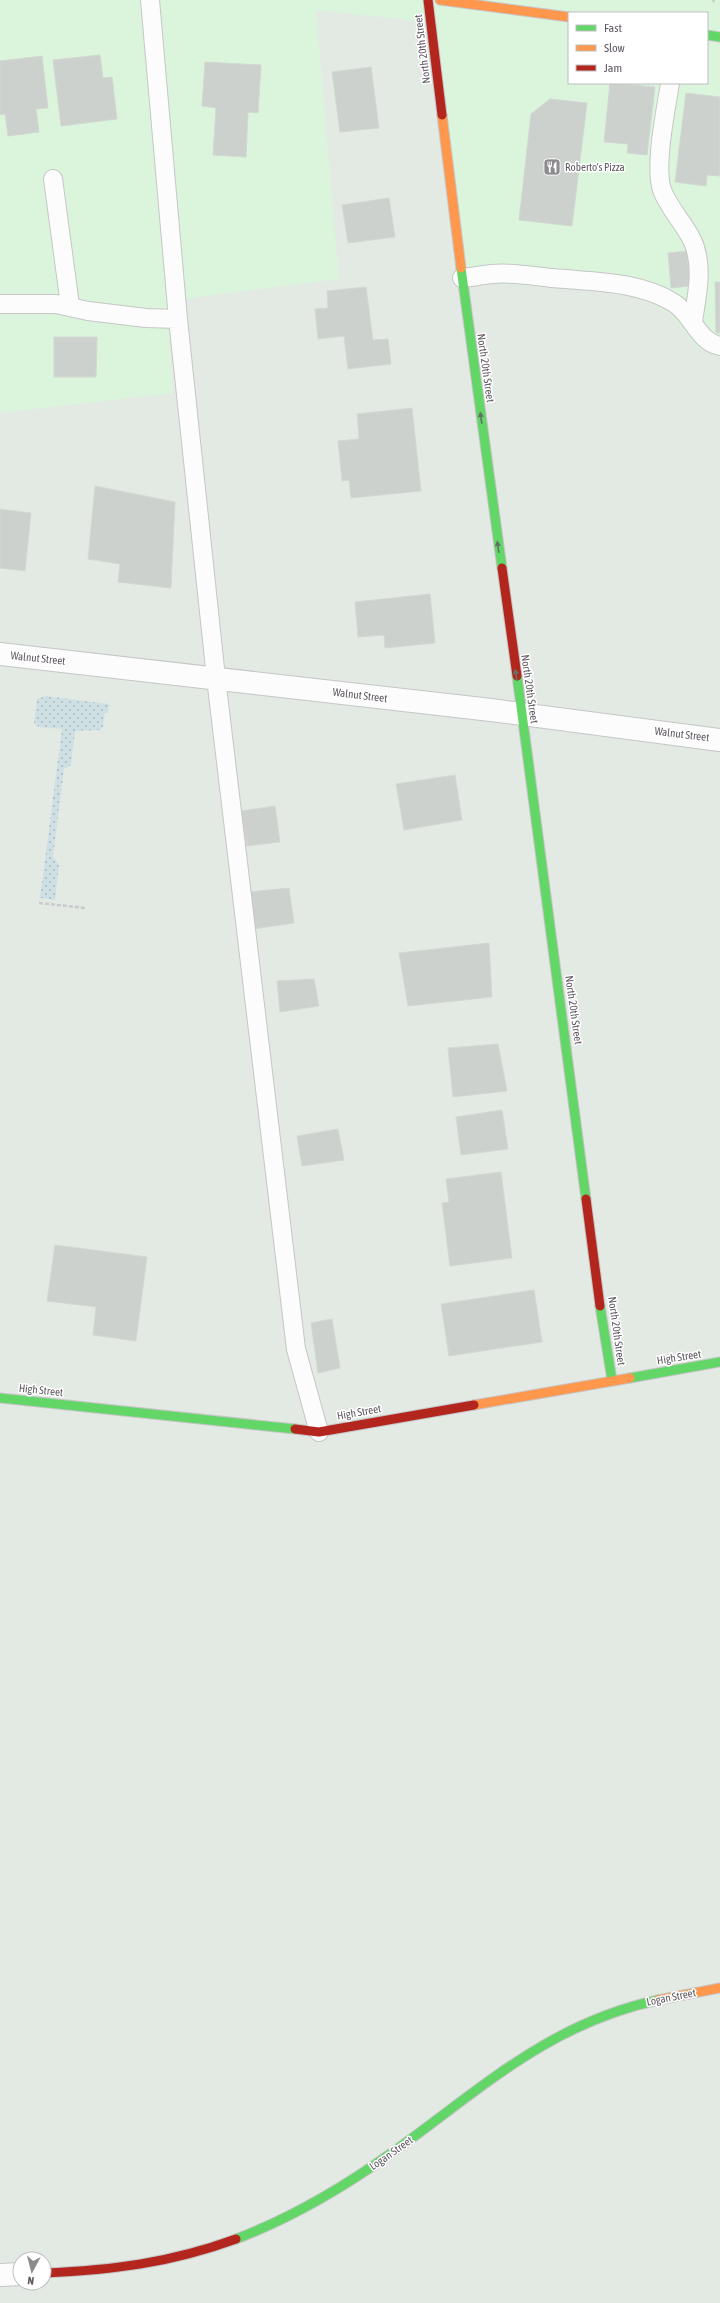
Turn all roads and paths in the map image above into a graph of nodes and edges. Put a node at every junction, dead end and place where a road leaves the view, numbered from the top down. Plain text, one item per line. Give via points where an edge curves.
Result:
1 (150, 0) edge
2 (428, 0) edge
3 (440, 0) edge
4 (568, 17) edge
5 (708, 35) edge
6 (720, 37) edge
7 (670, 84) edge
8 (53, 178) dead end
9 (462, 278) junction
10 (0, 304) edge
11 (70, 305) junction
12 (178, 319) junction
13 (693, 321) junction
14 (720, 346) edge
15 (0, 654) edge
16 (216, 678) junction
17 (522, 714) junction
18 (720, 740) edge
19 (40, 903) dead end
20 (85, 908) dead end
21 (720, 1362) edge
22 (612, 1380) junction
23 (0, 1398) edge
24 (319, 1432) junction
25 (720, 1988) edge
26 (52, 2273) edge
27 (12, 2274) edge
28 (0, 2275) edge

1 - 12 lane
2 - 9 street, North 20th Street
3 - 4 street
5 - 6 street
7 - 13 lane via 659,174 663,191 693,240 698,262
8 - 11 lane
9 - 13 lane via 493,274 534,276 634,287 658,294 674,303
17 -> 9 street, North 20th Street
10 - 11 lane
11 - 12 lane via 88,311
12 - 16 lane
13 - 14 lane via 708,342
15 - 16 street, Walnut Street
16 - 17 street, Walnut Street
16 - 24 lane via 296,1349
17 - 18 street, Walnut Street
17 - 22 street, North 20th Street via 606,1351
19 - 20 path
21 - 22 street, High Street
22 - 24 street, High Street
23 - 24 street, High Street
25 - 26 street, Logan Street via 665,1996 634,2005 572,2028 543,2043 502,2069 374,2166 332,2193 285,2218 241,2236 164,2260 106,2270
27 - 28 street

